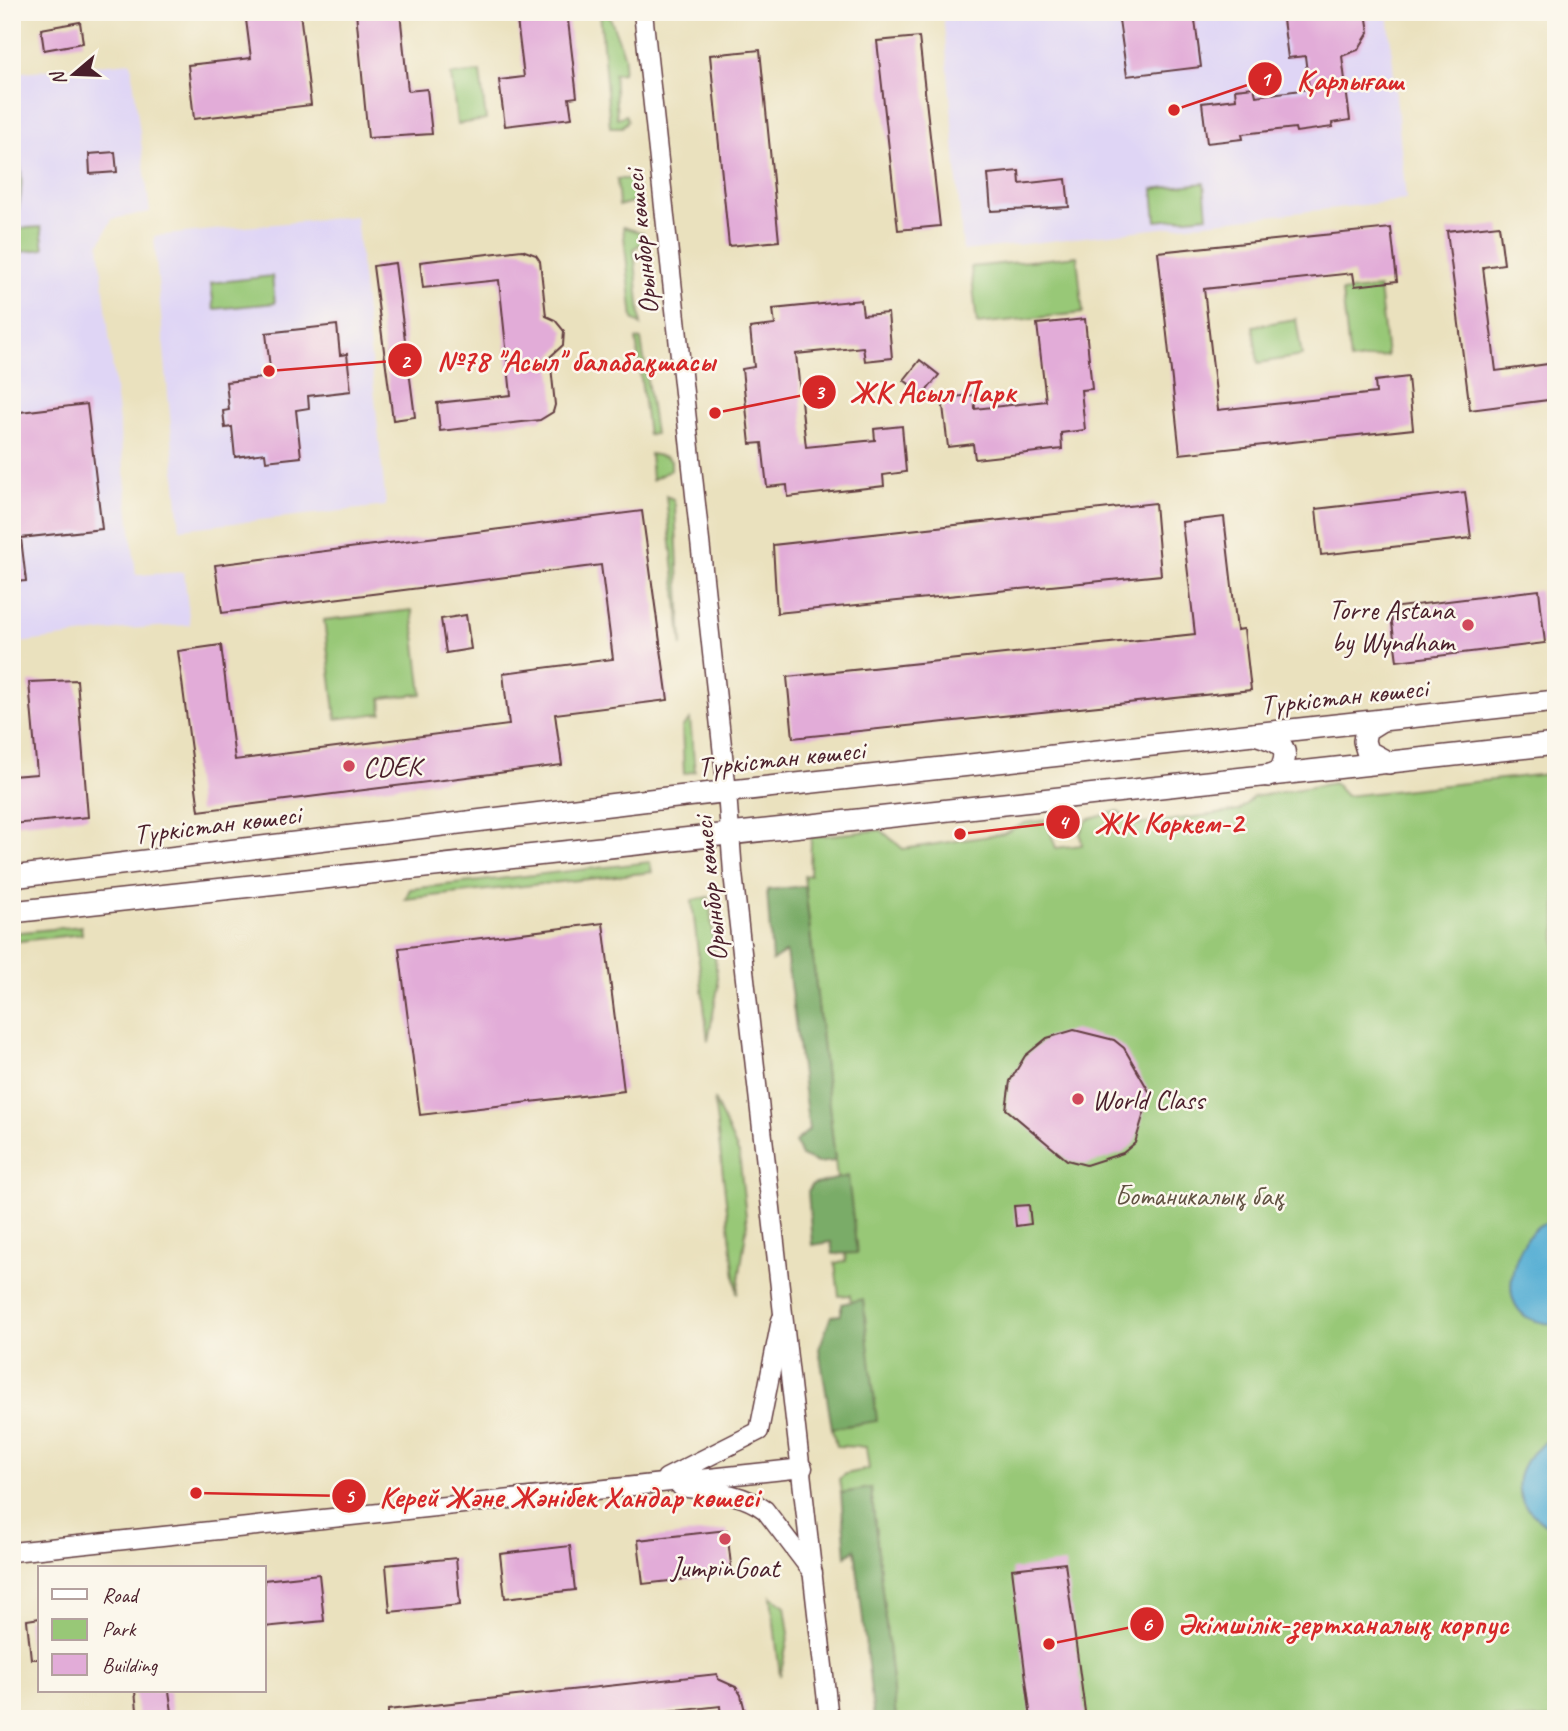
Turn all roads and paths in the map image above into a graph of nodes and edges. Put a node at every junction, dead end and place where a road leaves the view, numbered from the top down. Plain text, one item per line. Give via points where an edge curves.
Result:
1 (643, 12) edge
2 (1556, 701) edge
3 (1382, 720) junction
4 (1255, 734) junction
5 (1556, 744) edge
6 (1389, 763) junction
7 (1268, 776) junction
8 (727, 792) junction
9 (731, 835) junction
10 (12, 877) edge
11 (12, 912) edge
12 (783, 1307) junction
13 (803, 1468) junction
14 (657, 1483) junction
15 (12, 1552) edge
16 (813, 1573) junction
17 (829, 1719) edge

1 - 8 street, Орынбор көшесі
2 - 3 main road, Түркістан көшесі
3 - 4 main road, Түркістан көшесі
3 - 6 main road via 1366,730 1364,741 1367,751
4 - 7 main road via 1275,740 1285,750 1280,771
4 - 8 main road, Түркістан көшесі
5 - 6 main road
6 - 7 main road
7 - 9 main road
8 - 9 street, Орынбор көшесі
8 - 10 main road, Түркістан көшесі
9 - 11 main road
9 - 12 street, Орынбор көшесі
12 - 13 street, Орынбор көшесі
12 - 14 street via 759,1431
13 - 14 street
13 - 16 street, Орынбор көшесі
14 - 15 street
14 - 16 street via 740,1496 757,1504
16 - 17 street, Орынбор көшесі

